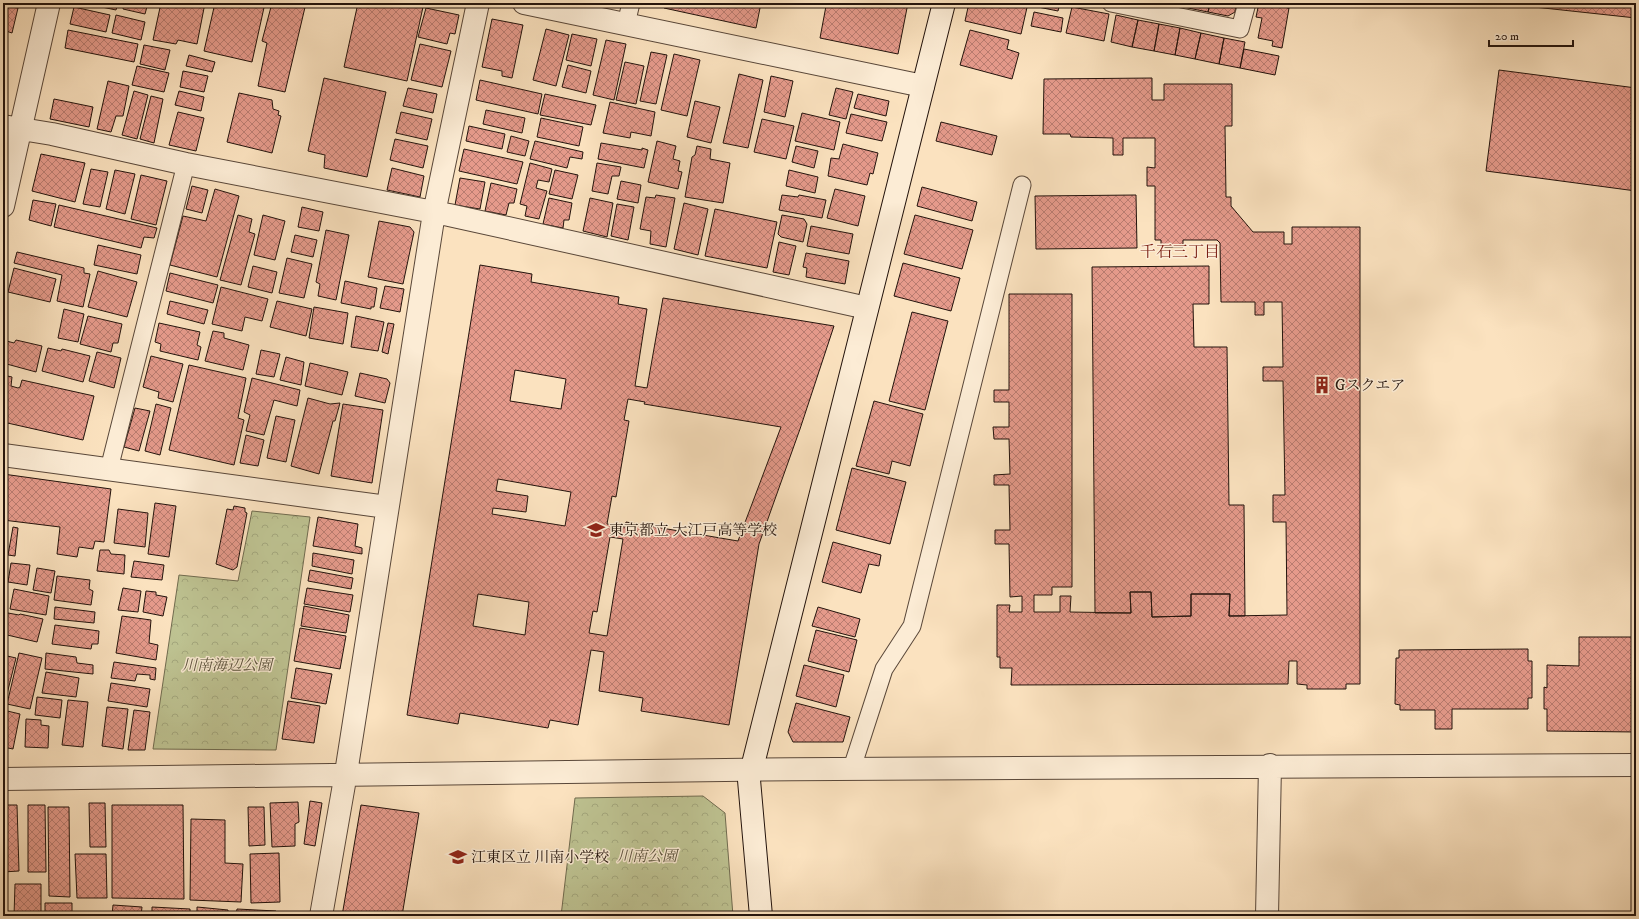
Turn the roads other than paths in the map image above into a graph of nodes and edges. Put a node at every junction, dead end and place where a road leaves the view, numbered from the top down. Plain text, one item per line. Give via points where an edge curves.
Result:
1 (49, 3) edge
2 (478, 3) edge
3 (524, 3) edge
4 (631, 3) edge
5 (944, 3) edge
6 (1111, 3) edge
7 (1247, 3) edge
8 (626, 24) junction
9 (923, 86) junction
10 (12, 128) edge
11 (186, 164) junction
12 (1022, 185) dead end
13 (3, 206) edge
14 (434, 213) junction
15 (867, 308) junction
16 (3, 454) edge
17 (109, 469) junction
18 (387, 507) junction
19 (1270, 765) junction
20 (1636, 765) edge
21 (852, 768) junction
22 (752, 769) junction
23 (346, 773) junction
24 (3, 779) edge
25 (321, 916) edge
26 (761, 916) edge
27 (1268, 916) edge

1 - 10 street
2 - 14 street
3 - 8 street
4 - 8 lane
5 - 9 street
6 - 7 lane via 1240,29
8 - 9 street
9 - 15 street
10 - 11 street via 52,134
10 - 13 street
11 - 14 street
11 - 17 lane
12 - 21 lane via 912,626 884,669
14 - 15 street
14 - 18 street
15 - 22 street
16 - 17 street
17 - 18 street
18 - 23 street
19 - 20 street
19 - 21 street
19 - 27 street
21 - 22 street
22 - 23 street
22 - 26 street via 749,780
23 - 24 street
23 - 25 street

